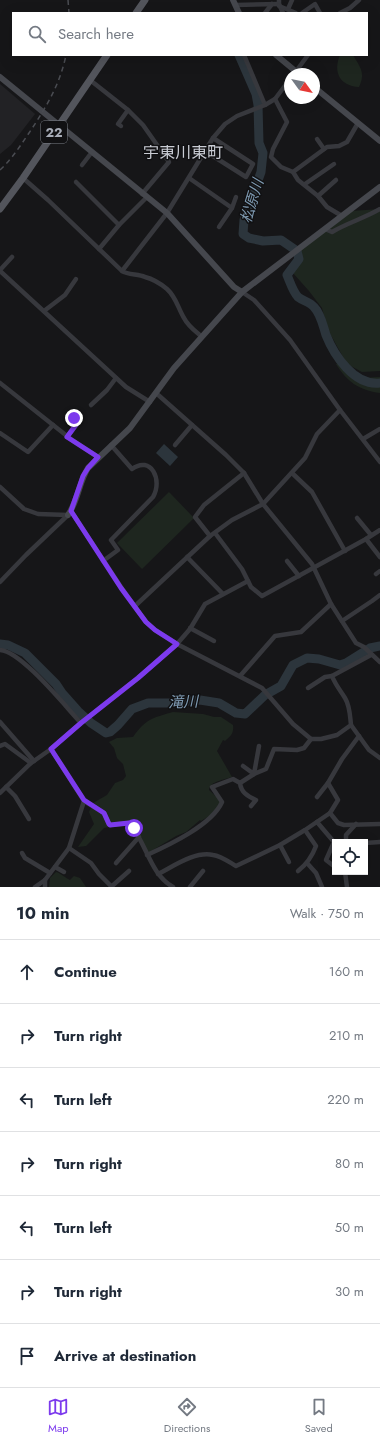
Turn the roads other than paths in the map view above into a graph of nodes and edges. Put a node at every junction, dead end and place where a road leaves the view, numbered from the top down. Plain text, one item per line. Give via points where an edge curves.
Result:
1 (145, 0) edge
2 (292, 0) edge
3 (359, 0) edge
4 (234, 2) edge
5 (279, 3) edge
6 (272, 4) junction
7 (350, 8) junction
8 (288, 9) junction
9 (137, 12) edge
10 (239, 12) edge
11 (266, 12) edge
12 (294, 12) edge
13 (303, 12) edge
14 (319, 12) edge
15 (342, 12) edge
16 (353, 12) edge
17 (106, 56) edge
18 (244, 56) edge
19 (277, 56) edge
20 (307, 56) edge
21 (290, 68) edge
22 (299, 68) edge
23 (0, 77) edge
24 (90, 80) junction
25 (284, 87) edge
26 (320, 92) edge
27 (275, 99) junction
28 (264, 106) junction
29 (128, 110) junction
30 (358, 123) junction
31 (59, 125) junction
32 (121, 126) dead end
33 (213, 138) junction
34 (317, 139) dead end
35 (380, 142) edge
36 (324, 149) junction
37 (205, 151) junction
38 (92, 152) junction
39 (334, 164) dead end
40 (82, 165) dead end
41 (293, 172) junction
42 (23, 178) junction
43 (189, 178) junction
44 (336, 180) dead end
45 (76, 182) dead end
46 (305, 184) junction
47 (380, 186) edge
48 (145, 195) junction
49 (318, 196) junction
50 (236, 198) dead end
51 (232, 208) junction
52 (0, 209) edge
53 (380, 209) edge
54 (167, 213) junction
55 (342, 216) junction
56 (119, 225) junction
57 (219, 227) dead end
58 (325, 229) junction
59 (99, 249) junction
60 (12, 257) dead end
61 (0, 271) edge
62 (122, 271) junction
63 (76, 279) dead end
64 (242, 292) junction
65 (44, 311) junction
66 (201, 336) junction
67 (116, 378) junction
68 (1, 385) edge
69 (156, 393) junction
70 (150, 402) junction
71 (91, 405) dead end
72 (340, 410) junction
73 (74, 418) dead end
74 (52, 425) junction
75 (192, 425) junction
76 (380, 429) edge
77 (0, 433) edge
78 (67, 437) junction
79 (363, 440) junction
80 (111, 445) junction
81 (175, 445) dead end
82 (98, 457) junction
83 (380, 462) edge
84 (244, 473) junction
85 (292, 473) junction
86 (0, 487) edge
87 (263, 504) junction
88 (70, 513) junction
89 (357, 518) dead end
90 (380, 530) edge
91 (215, 533) junction
92 (371, 535) junction
93 (210, 536) junction
94 (366, 539) junction
95 (345, 551) junction
96 (187, 557) junction
97 (380, 557) edge
98 (103, 561) junction
99 (287, 561) dead end
100 (313, 568) junction
101 (299, 576) junction
102 (248, 581) junction
103 (0, 582) edge
104 (223, 594) junction
105 (380, 595) edge
106 (332, 604) junction
107 (135, 606) junction
108 (342, 621) junction
109 (190, 628) junction
110 (214, 641) dead end
111 (177, 644) junction
112 (0, 650) edge
113 (371, 655) junction
114 (380, 662) edge
115 (240, 676) junction
116 (332, 676) junction
117 (308, 688) dead end
118 (0, 722) edge
119 (81, 723) junction
120 (351, 725) junction
121 (359, 736) junction
122 (311, 739) junction
123 (0, 746) edge
124 (259, 746) dead end
125 (51, 749) junction
126 (380, 758) edge
127 (32, 762) junction
128 (243, 766) dead end
129 (254, 774) junction
130 (240, 783) junction
131 (328, 783) junction
132 (6, 787) junction
133 (0, 793) edge
134 (316, 797) dead end
135 (84, 800) junction
136 (251, 806) dead end
137 (330, 813) junction
138 (29, 819) dead end
139 (317, 822) junction
140 (356, 824) junction
141 (380, 824) edge
142 (305, 830) junction
143 (139, 837) junction
144 (346, 839) edge
145 (332, 840) edge
146 (380, 842) edge
147 (368, 843) edge
148 (280, 845) junction
149 (332, 846) edge
150 (69, 848) junction
151 (22, 854) dead end
152 (147, 855) junction
153 (289, 862) dead end
154 (116, 863) dead end
155 (307, 863) junction
156 (332, 865) edge
157 (55, 867) junction
158 (129, 871) dead end
159 (203, 871) dead end
160 (298, 871) dead end
161 (64, 872) dead end
162 (50, 873) junction
163 (158, 874) junction
164 (345, 875) edge
165 (45, 880) junction
166 (166, 885) edge
167 (35, 887) edge
168 (45, 887) edge
169 (111, 887) edge
170 (173, 887) edge
171 (190, 887) edge
172 (322, 887) edge
173 (346, 887) edge

1 - 9 main road
2 - 8 street
3 - 7 street
4 - 6 street
4 - 10 street
5 - 6 street
5 - 8 street
6 - 11 street
7 - 15 street
7 - 16 street
8 - 12 street
13 - 14 street via 315,4
17 - 24 main road, 22
18 - 28 street
19 - 21 street
20 - 22 street
23 - 31 street
24 - 29 street
24 - 31 main road, 22
25 - 27 street
26 - 30 street
27 - 28 street
27 - 41 street via 287,122 271,157 281,167
28 - 33 street via 237,116 225,124
29 - 32 street via 118,124
29 - 48 street via 143,125 169,162
30 - 35 street
30 - 36 street via 347,142
31 - 38 street
31 - 42 main road, 22
33 - 37 street
33 - 37 street via 254,164 246,177
34 - 36 street
36 - 41 street
37 - 43 street
38 - 40 street
38 - 48 street
39 - 46 street
41 - 46 street via 298,180
42 - 52 main road, 22
42 - 59 street
43 - 51 street
43 - 54 street
44 - 49 street
45 - 56 street
46 - 49 street
47 - 55 street
48 - 54 street
48 - 56 street
49 - 55 street via 327,207
50 - 51 street
51 - 57 street
53 - 58 street via 332,232
54 - 62 street
54 - 64 street via 234,287
55 - 58 street
56 - 59 street
58 - 64 street
59 - 62 street
60 - 61 street
61 - 65 street
62 - 66 street via 146,277 168,290 184,319
63 - 65 street via 65,295
64 - 66 street
64 - 72 street via 254,300 290,340
65 - 67 street
66 - 69 street
67 - 70 street
67 - 71 street
68 - 74 street
69 - 70 street
69 - 75 street
70 - 80 street via 130,428
72 - 79 street
72 - 85 street via 317,434 305,458
73 - 78 street via 78,422
74 - 77 street via 28,452
74 - 78 street
75 - 81 street
75 - 84 street
76 - 79 street
78 - 82 street
79 - 83 street
80 - 82 street
80 - 98 street via 132,469 138,464 145,464 151,469 156,476 157,489 153,497 111,540 118,550
82 - 88 street via 83,476
84 - 87 street
84 - 93 street via 204,505 195,517
85 - 87 street
85 - 95 street via 312,492
86 - 88 street via 24,509 38,514
87 - 91 street via 232,520
87 - 100 street
88 - 98 street
88 - 103 street
89 - 92 street
90 - 92 street
91 - 93 street
91 - 102 street
92 - 94 street
93 - 96 street
94 - 95 street
94 - 97 street
95 - 100 street
96 - 104 street
96 - 107 street
98 - 107 street
99 - 101 street
100 - 101 street
100 - 106 street
101 - 102 street via 262,596
102 - 104 street
104 - 109 street via 205,604
105 - 108 street
106 - 108 street
106 - 115 street via 301,632 275,636
107 - 111 street via 146,622
108 - 113 street via 356,643
109 - 110 street
109 - 111 street
111 - 115 street
111 - 119 street
112 - 119 street via 8,652 30,668
113 - 114 street
113 - 116 street
115 - 122 street via 262,688 293,724
116 - 117 street
116 - 120 street via 348,704
118 - 127 street
119 - 125 street
120 - 121 street
120 - 122 street via 337,735
121 - 126 street via 369,750
121 - 131 street
122 - 129 street via 304,748 297,750 274,749 266,770
123 - 127 street via 4,744
124 - 129 street
125 - 127 street
125 - 135 street
127 - 132 street
128 - 129 street
129 - 130 street
130 - 136 street via 241,789 256,800
130 - 152 street via 233,779 212,787 222,802 214,813 200,826 168,846
131 - 134 street
131 - 137 street via 338,800
132 - 133 street
132 - 138 street via 15,796
135 - 143 street via 104,813 110,825 129,823
135 - 150 street
137 - 139 street
137 - 140 street via 338,823
139 - 142 street
139 - 145 street
140 - 141 street
140 - 144 street via 346,835
142 - 148 street
142 - 155 street via 316,846
143 - 152 street
143 - 154 street
146 - 147 street
148 - 153 street
148 - 163 street via 236,866 214,854 201,854
149 - 156 street via 326,860
150 - 157 street
150 - 169 street via 90,863
151 - 162 street via 24,858
152 - 163 street
155 - 160 street
155 - 172 street via 316,873
157 - 161 street
157 - 162 street
158 - 169 street
159 - 171 street
162 - 165 street
163 - 166 street
164 - 173 street
165 - 167 street
165 - 168 street
166 - 170 street

